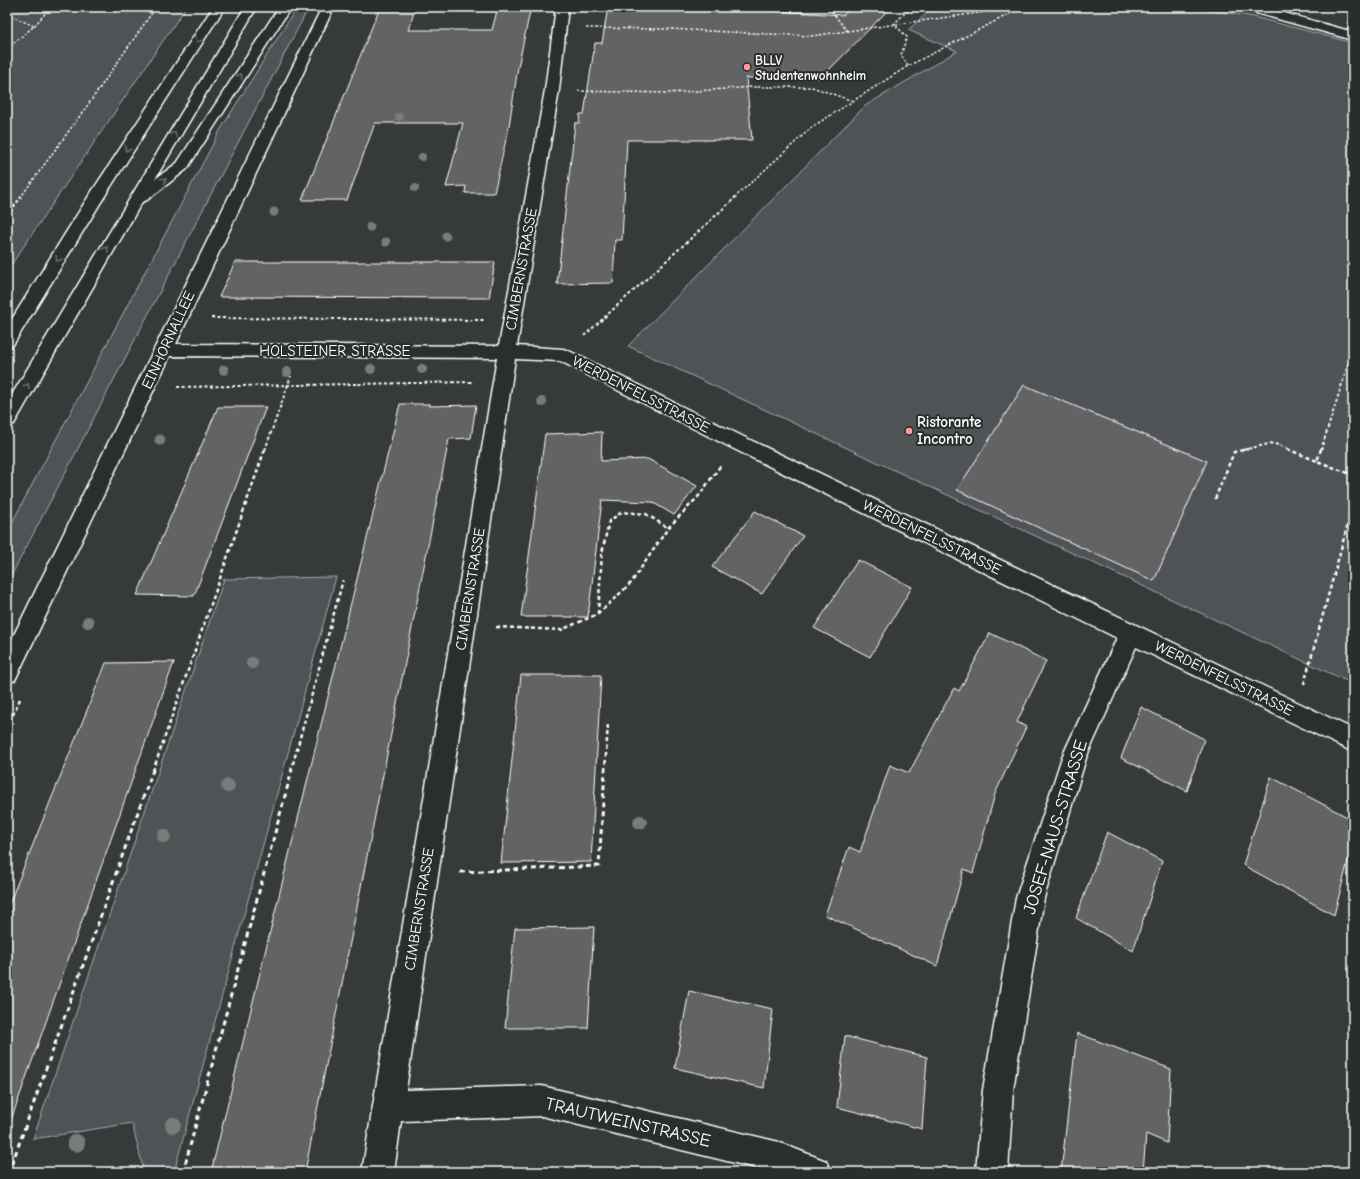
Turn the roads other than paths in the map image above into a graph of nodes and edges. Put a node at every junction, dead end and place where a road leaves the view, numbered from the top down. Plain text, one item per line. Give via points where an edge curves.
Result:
1 (219, 7) edge
2 (251, 7) edge
3 (285, 7) edge
4 (328, 7) edge
5 (562, 7) edge
6 (1249, 7) edge
7 (1353, 36) edge
8 (133, 204) junction
9 (7, 340) edge
10 (163, 350) junction
11 (507, 352) junction
12 (7, 419) edge
13 (1131, 633) junction
14 (7, 673) edge
15 (1353, 741) edge
16 (389, 1106) junction
17 (378, 1172) edge
18 (815, 1172) edge
19 (992, 1172) edge

1 -> 9 main road
8 -> 2 main road
8 -> 3 main road via 182,166
4 - 10 main road, EINHORNALLEE
5 - 11 main road, CIMBERNSTRASSE via 552,90
6 - 7 main road
12 -> 8 main road
10 - 11 main road, HOLSTEINER STRASSE
10 - 14 main road, EINHORNALLEE
11 - 13 main road, WERDENFELSSTRASSE via 563,355
11 - 16 main road, CIMBERNSTRASSE
13 - 15 main road, WERDENFELSSTRASSE
13 - 19 main road, JOSEF-NAUS-STRASSE via 1074,757 1030,898 998,1090
16 - 17 main road, CIMBERNSTRASSE
16 - 18 main road, TRAUTWEINSTRASSE via 542,1101 775,1158

